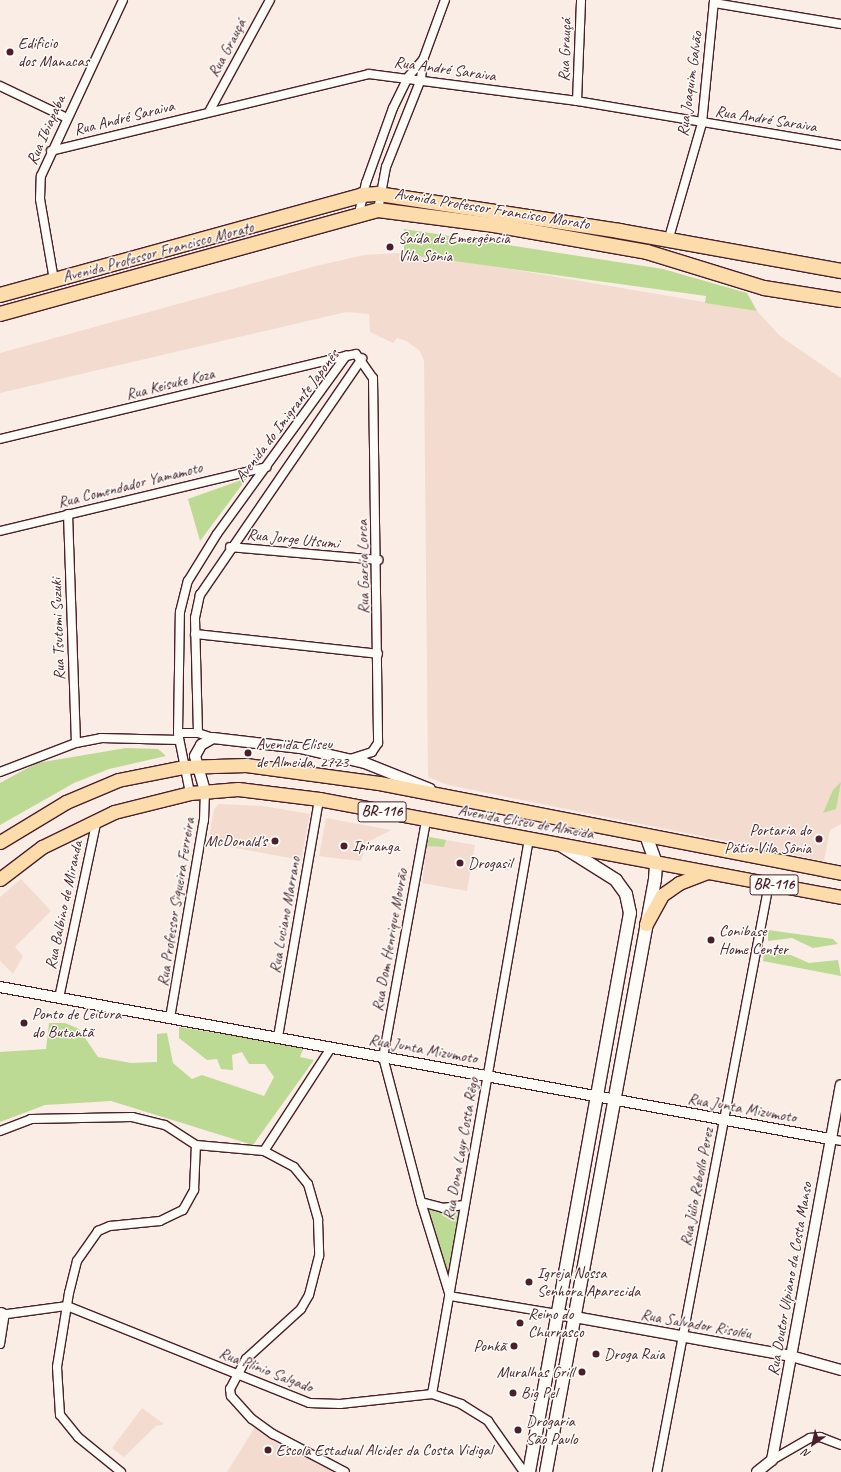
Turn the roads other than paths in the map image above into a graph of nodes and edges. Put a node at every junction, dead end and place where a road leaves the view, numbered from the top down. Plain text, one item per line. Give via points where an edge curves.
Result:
1 (123, 0) edge
2 (270, 0) edge
3 (445, 0) edge
4 (581, 0) edge
5 (714, 2) edge
6 (841, 24) edge
7 (423, 60) junction
8 (408, 76) junction
9 (421, 79) junction
10 (0, 86) edge
11 (577, 102) junction
12 (210, 110) junction
13 (67, 118) junction
14 (702, 123) junction
15 (841, 145) edge
16 (51, 151) junction
17 (378, 194) junction
18 (362, 195) junction
19 (378, 210) junction
20 (359, 213) junction
21 (668, 241) junction
22 (841, 271) edge
23 (54, 280) junction
24 (0, 295) edge
25 (841, 300) edge
26 (0, 314) edge
27 (346, 356) junction
28 (362, 358) junction
29 (0, 439) edge
30 (266, 467) junction
31 (68, 514) junction
32 (0, 531) edge
33 (230, 547) junction
34 (378, 560) junction
35 (195, 634) junction
36 (378, 654) junction
37 (198, 733) junction
38 (178, 737) junction
39 (213, 738) junction
40 (76, 743) junction
41 (349, 759) junction
42 (190, 767) junction
43 (0, 772) edge
44 (205, 790) junction
45 (190, 793) junction
46 (451, 797) junction
47 (320, 799) junction
48 (97, 818) junction
49 (426, 821) junction
50 (646, 835) junction
51 (529, 839) junction
52 (0, 842) edge
53 (559, 845) junction
54 (656, 863) junction
55 (707, 872) junction
56 (841, 873) edge
57 (0, 879) edge
58 (768, 884) junction
59 (841, 897) edge
60 (646, 924) junction
61 (0, 987) edge
62 (59, 998) junction
63 (170, 1018) junction
64 (278, 1037) junction
65 (331, 1048) junction
66 (383, 1056) junction
67 (488, 1076) junction
68 (841, 1085) edge
69 (598, 1097) junction
70 (614, 1099) junction
71 (724, 1120) junction
72 (0, 1131) edge
73 (830, 1139) junction
74 (841, 1141) edge
75 (196, 1145) junction
76 (264, 1151) junction
77 (421, 1202) junction
78 (464, 1205) junction
79 (450, 1296) junction
80 (67, 1306) junction
81 (2, 1314) edge
82 (558, 1314) junction
83 (574, 1317) junction
84 (683, 1337) junction
85 (0, 1344) edge
86 (791, 1356) junction
87 (841, 1370) edge
88 (238, 1375) junction
89 (432, 1394) junction
90 (841, 1445) edge
91 (772, 1460) junction
92 (121, 1472) edge
93 (345, 1472) edge
94 (524, 1472) edge
95 (529, 1472) edge
96 (546, 1472) edge
97 (657, 1472) edge
98 (757, 1472) edge

1 - 13 street, Rua Ibiapaba
2 - 12 street, Rua Grauçá
3 - 7 street
4 - 11 street, Rua Grauçá
5 - 6 street
5 - 14 street, Rua Joaquim Galvão
7 - 8 street
7 - 9 street
8 - 9 street, Rua André Saraiva
8 - 12 street, Rua André Saraiva via 356,75
8 - 18 street
9 - 11 street, Rua André Saraiva
9 - 17 street
10 - 13 street
11 - 14 street, Rua André Saraiva
12 - 16 street, Rua André Saraiva
13 - 16 street, Rua Ibiapaba
14 - 15 street, Rua André Saraiva
14 - 21 street, Rua Joaquim Galvão
16 - 23 street, Rua Ibiapaba via 41,176 40,199
17 - 18 highway, Avenida Professor Francisco Morato
17 - 19 street
17 - 21 highway, Avenida Professor Francisco Morato
18 - 20 street
18 - 23 highway, Avenida Professor Francisco Morato
19 - 20 highway, Avenida Professor Francisco Morato
19 - 25 highway, Avenida Professor Francisco Morato via 494,225 647,252 764,288
20 - 26 highway, Avenida Professor Francisco Morato
21 - 22 highway, Avenida Professor Francisco Morato
23 - 24 highway, Avenida Professor Francisco Morato
27 - 28 street, Avenida do Imigrante Japonês via 356,354
27 - 29 street, Rua Keisuke Koza
27 - 30 street, Avenida do Imigrante Japonês
28 - 33 street, Avenida do Imigrante Japonês
28 - 34 street, Rua Garcia Lorca via 373,378
30 - 31 street, Rua Comendador Yamamoto
30 - 38 street, Avenida do Imigrante Japonês via 196,567 183,595 179,639
31 - 32 street, Rua Comendador Yamamoto
31 - 40 street, Rua Tsutomi Suzuki
33 - 34 street, Rua Jorge Utsumi
33 - 35 street, Avenida do Imigrante Japonês via 200,595
34 - 36 street, Rua Garcia Lorca
35 - 36 street
35 - 37 street, Avenida do Imigrante Japonês
36 - 41 street, Rua Garcia Lorca via 378,743 372,752
37 - 38 street, Avenida Eliseu de Almeida
37 - 39 street, Avenida Eliseu de Almeida
38 - 40 street, Avenida Eliseu de Almeida via 126,736
38 - 42 street, Avenida do Imigrante Japonês
39 - 41 street, Avenida Eliseu de Almeida via 300,748
39 - 42 street via 198,749
40 - 43 street, Avenida Eliseu de Almeida
41 - 46 street, Avenida Eliseu de Almeida
42 - 44 street
42 - 45 street, Avenida do Imigrante Japonês
42 - 46 main road, Avenida Eliseu de Almeida / BR-116 via 246,765 282,769
42 - 52 main road, Avenida Eliseu de Almeida / BR-116 via 94,788 27,823
44 - 45 main road, Avenida Eliseu de Almeida / BR-116
44 - 47 main road, Avenida Eliseu de Almeida / BR-116 via 259,791
44 - 63 street, Rua Professor Siqueira Ferreira via 204,820
45 - 48 main road, Avenida Eliseu de Almeida / BR-116
46 - 50 main road, Avenida Eliseu de Almeida / BR-116
47 - 49 main road, Avenida Eliseu de Almeida / BR-116
47 - 64 street, Rua Luciano Marrano
48 - 57 main road, Avenida Eliseu de Almeida / BR-116 via 42,847
48 - 62 street, Rua Balbino de Miranda
49 - 51 main road, Avenida Eliseu de Almeida / BR-116
49 - 66 street, Rua Dom Henrique Mourão
50 - 54 main road
50 - 56 main road, Avenida Eliseu de Almeida / BR-116
51 - 53 main road, Avenida Eliseu de Almeida / BR-116
51 - 67 street, Rua Dona Layr Costa Rêgo
53 - 54 main road, Avenida Eliseu de Almeida / BR-116
53 - 69 main road via 610,875 626,894 629,904
54 - 55 main road, Avenida Eliseu de Almeida / BR-116
54 - 60 main road
55 - 58 main road, Avenida Eliseu de Almeida / BR-116
55 - 60 main road via 679,883 662,895
58 - 59 main road, Avenida Eliseu de Almeida / BR-116
58 - 71 street, Rua Júlio Rebollo Perez
60 - 70 main road
61 - 62 street, Rua Junta Mizumoto
62 - 63 street, Rua Junta Mizumoto
63 - 64 street, Rua Junta Mizumoto
64 - 65 street, Rua Junta Mizumoto
65 - 66 street, Rua Junta Mizumoto
65 - 76 street
66 - 67 street, Rua Junta Mizumoto
66 - 77 street, Rua Dom Henrique Mourão
67 - 69 street, Rua Junta Mizumoto
67 - 78 street, Rua Dona Layr Costa Rêgo
68 - 73 street, Rua Doutor Ulpiano da Costa Manso
69 - 70 street, Rua Junta Mizumoto
69 - 82 main road
70 - 71 street, Rua Junta Mizumoto
70 - 83 main road
71 - 73 street, Rua Junta Mizumoto
71 - 84 street, Rua Júlio Rebollo Perez
72 - 75 street via 31,1119 132,1117 165,1125
73 - 74 street, Rua Junta Mizumoto
73 - 86 street, Rua Doutor Ulpiano da Costa Manso
75 - 76 street
75 - 80 street via 194,1190 184,1210 160,1221 110,1226 98,1231 77,1261
76 - 88 street via 294,1167 308,1184 318,1220 319,1256 310,1295 302,1308 246,1359
77 - 78 street via 443,1208
77 - 79 street, Rua Dom Henrique Mourão
78 - 79 street, Rua Dona Layr Costa Rêgo
79 - 82 street, Rua Salvador Risoléu
79 - 89 street, Rua Dona Layr Costa Rêgo
80 - 81 street, Rua Plínio Salgado
80 - 88 street, Rua Plínio Salgado
80 - 92 street via 57,1367 60,1415 78,1437
81 - 85 street
82 - 83 street, Rua Salvador Risoléu
82 - 95 main road
83 - 84 street, Rua Salvador Risoléu
83 - 96 main road
84 - 86 street, Rua Salvador Risoléu
84 - 97 street, Rua Júlio Rebollo Perez
86 - 87 street, Rua Salvador Risoléu
86 - 91 street, Rua Doutor Ulpiano da Costa Manso
88 - 89 street, Rua Plínio Salgado via 309,1403 324,1405
88 - 93 street via 231,1396 252,1419
89 - 94 street, Rua Plínio Salgado via 461,1404 488,1421
90 - 91 street via 820,1437 810,1438
91 - 98 street

